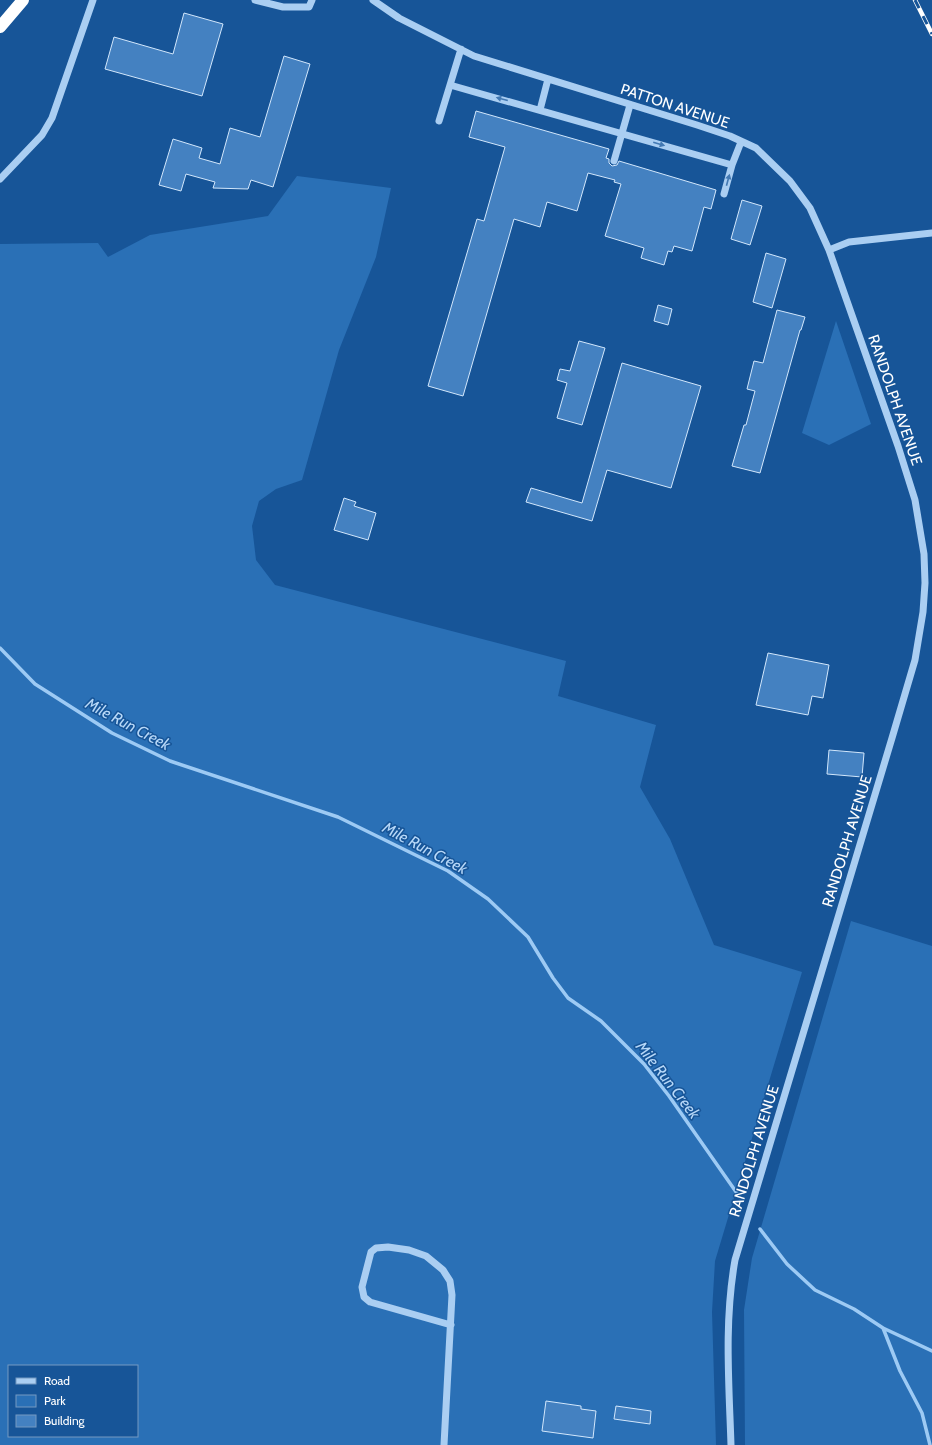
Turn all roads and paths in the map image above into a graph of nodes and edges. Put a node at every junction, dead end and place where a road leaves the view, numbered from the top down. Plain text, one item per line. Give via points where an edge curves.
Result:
1 (22, 0) edge
2 (93, 0) edge
3 (255, 0) edge
4 (312, 0) edge
5 (373, 0) edge
6 (0, 16) edge
7 (0, 27) edge
8 (461, 50) junction
9 (548, 79) junction
10 (450, 85) junction
11 (630, 105) junction
12 (540, 110) junction
13 (439, 121) dead end
14 (622, 134) junction
15 (741, 142) junction
16 (614, 161) dead end
17 (732, 165) junction
18 (0, 179) edge
19 (724, 194) dead end
20 (932, 233) edge
21 (829, 250) junction
22 (450, 1325) junction
23 (444, 1445) edge
24 (731, 1445) edge

1 - 6 highway
1 - 7 highway
2 - 18 street via 52,118 42,135
3 - 4 street via 283,7 309,7
5 - 8 street, PATTON AVENUE via 399,18
8 - 9 street, PATTON AVENUE
8 - 10 street
9 - 11 street, PATTON AVENUE
9 - 12 street
12 -> 10 street
10 - 13 street
11 - 14 street
11 - 15 street, PATTON AVENUE
12 - 14 street
14 - 16 street
14 -> 17 street
15 - 17 street
15 - 21 street, PATTON AVENUE via 756,148 790,181 810,208
19 -> 17 street
20 - 21 street via 849,242
21 - 24 street, RANDOLPH AVENUE via 898,446 914,500 924,554 923,612 915,660 735,1260 728,1334
22 - 22 street via 450,1280 439,1266 426,1256 409,1250 388,1247 376,1248 371,1252 362,1288 364,1297 370,1302
22 - 23 street

